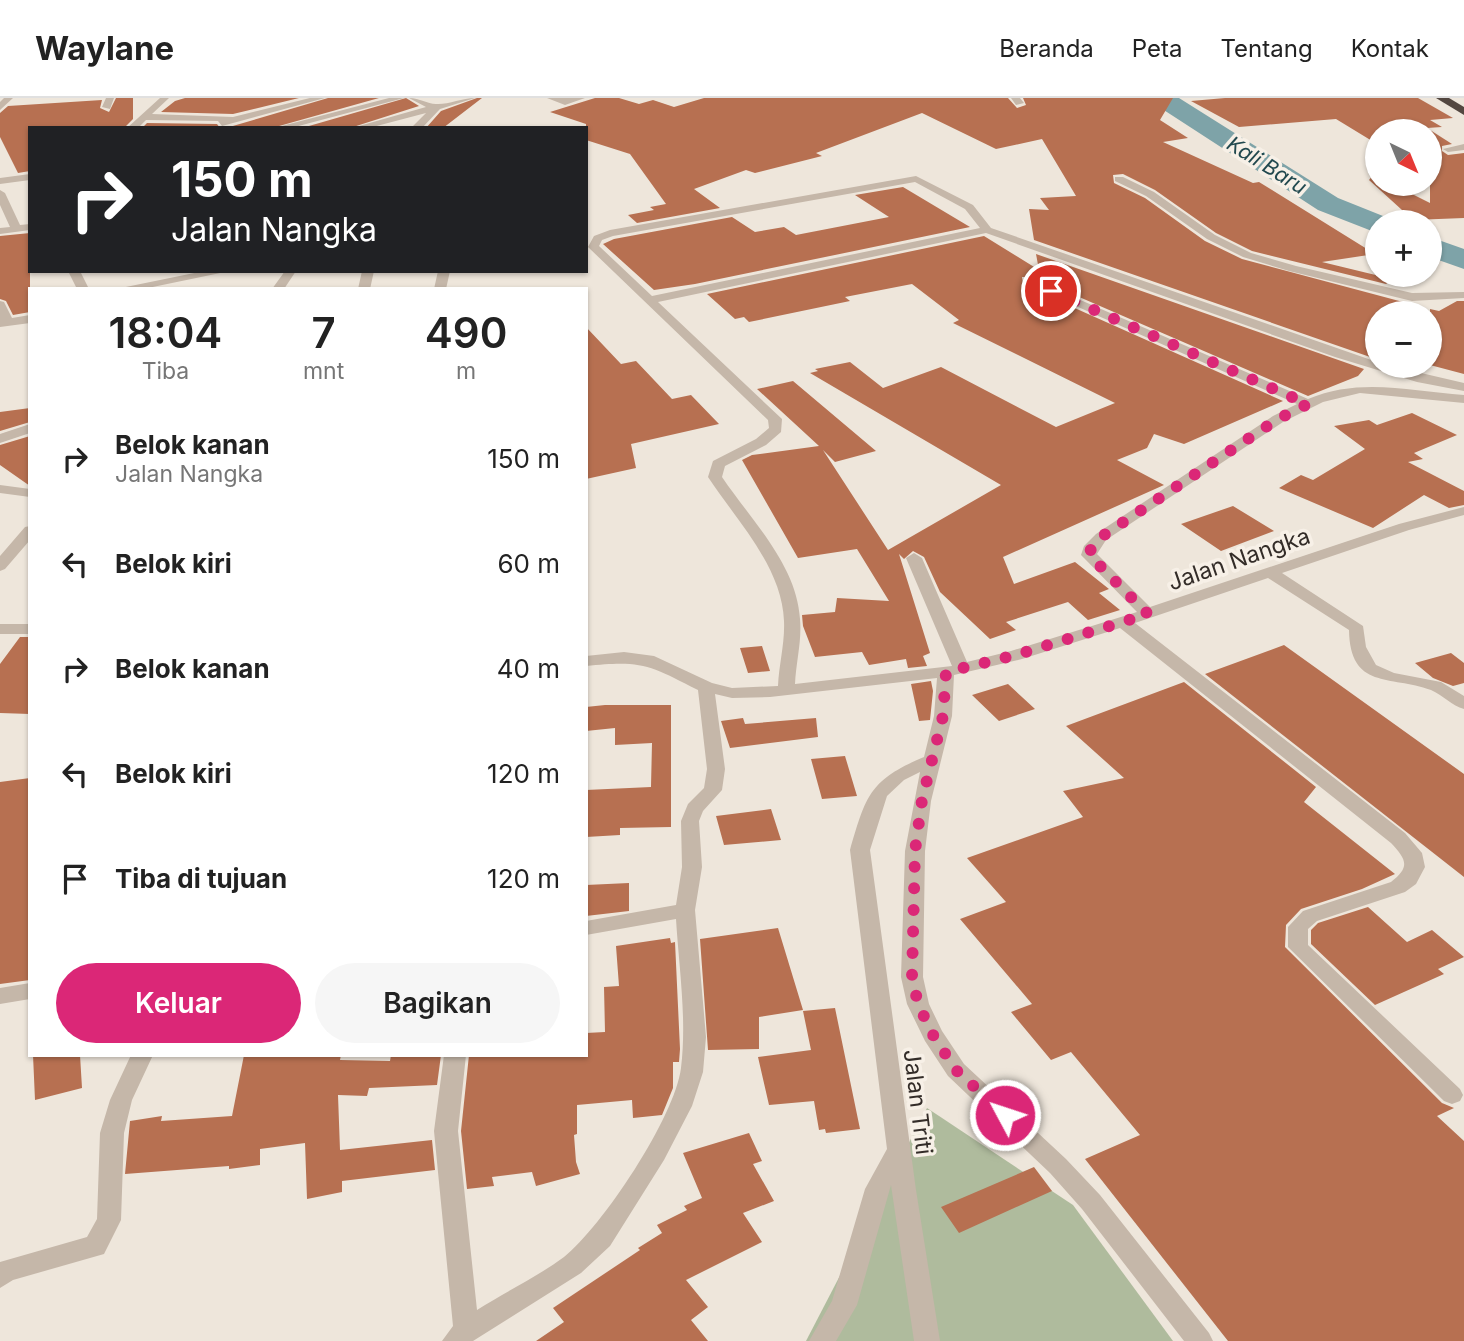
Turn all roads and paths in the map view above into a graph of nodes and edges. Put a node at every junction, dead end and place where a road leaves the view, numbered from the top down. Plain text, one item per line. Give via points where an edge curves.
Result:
1 (9, 98) edge
2 (165, 98) edge
3 (321, 98) edge
4 (400, 98) edge
5 (412, 98) edge
6 (471, 98) edge
7 (551, 98) edge
8 (581, 98) edge
9 (1441, 98) edge
10 (1457, 98) edge
11 (264, 99) edge
12 (1464, 102) edge
13 (0, 107) edge
14 (436, 108) junction
15 (1464, 112) edge
16 (146, 117) junction
17 (388, 120) junction
18 (228, 123) edge
19 (135, 126) edge
20 (287, 126) edge
21 (365, 126) edge
22 (402, 126) edge
23 (418, 126) edge
24 (1464, 148) edge
25 (1448, 149) dead end
26 (28, 177) edge
27 (1119, 179) dead end
28 (0, 181) edge
29 (0, 193) edge
30 (28, 227) edge
31 (16, 229) junction
32 (987, 230) junction
33 (0, 231) edge
34 (214, 273) edge
35 (1028, 281) dead end
36 (133, 287) edge
37 (1464, 295) edge
38 (650, 300) junction
39 (0, 305) edge
40 (28, 319) edge
41 (4, 322) edge
42 (1464, 387) edge
43 (1464, 399) edge
44 (1308, 404) junction
45 (28, 429) edge
46 (0, 439) edge
47 (0, 489) edge
48 (28, 493) edge
49 (1464, 511) edge
50 (28, 532) edge
51 (914, 558) dead end
52 (0, 566) edge
53 (1271, 573) junction
54 (1148, 614) junction
55 (1123, 622) junction
56 (0, 629) edge
57 (28, 629) edge
58 (588, 661) edge
59 (954, 670) junction
60 (706, 687) junction
61 (786, 690) junction
62 (1464, 704) edge
63 (931, 761) junction
64 (685, 910) junction
65 (588, 928) edge
66 (28, 990) edge
67 (0, 996) edge
68 (141, 1057) edge
69 (455, 1057) edge
70 (1452, 1094) dead end
71 (899, 1149) junction
72 (0, 1277) edge
73 (461, 1336) edge
74 (822, 1341) edge
75 (927, 1341) edge
76 (1200, 1341) edge

1 - 13 street
2 - 16 street
3 - 18 street
4 - 20 street
5 - 14 street
6 - 14 street
7 - 8 street via 565,102
9 - 15 highway
10 - 12 highway
11 - 18 street
14 - 17 street
14 - 23 street
16 - 18 street
16 - 19 street
17 - 21 street
17 - 22 street
24 - 25 street
26 - 28 street
27 - 37 street via 1247,255 1404,295
29 - 31 street
30 - 31 street
31 - 33 street
32 - 38 street
32 - 38 street via 969,207 916,179 598,238 593,247
32 - 42 street via 1351,358
34 - 36 street
35 - 44 street
38 - 61 street via 775,419 776,429 718,464 715,477 766,550 783,583 791,609 793,642
39 - 41 street
40 - 41 street
43 - 44 street via 1359,389
44 - 54 street via 1278,419 1092,546 1089,555
45 - 46 street
47 - 48 street
49 - 53 street, Jalan Nangka
50 - 52 street
51 - 59 street
53 - 54 street, Jalan Nangka
53 - 62 street via 1357,629 1355,648 1368,667 1386,678 1436,686
54 - 55 street, Jalan Nangka
55 - 59 street, Jalan Nangka
55 - 70 street via 1412,853 1415,867 1409,879 1398,887 1310,916 1298,927 1298,947
56 - 57 street
58 - 60 street, Jalan Nangka via 637,657 669,667
59 - 61 street, Jalan Nangka
59 - 63 street
60 - 61 street, Jalan Nangka via 732,693
60 - 64 street via 716,769 713,790 695,808 690,821 692,867
63 - 71 street, Jalan Triti via 888,781 875,797 860,850
63 - 76 street via 915,851 912,908 912,977 923,1014 956,1070 1091,1202
64 - 65 street
64 - 73 street via 695,1037 692,1072 681,1106 601,1238 572,1265
66 - 67 street
68 - 72 street via 118,1111 109,1220 95,1246 5,1271
69 - 73 street via 446,1130
71 - 74 street via 877,1189 844,1305
71 - 75 street, Jalan Triti

